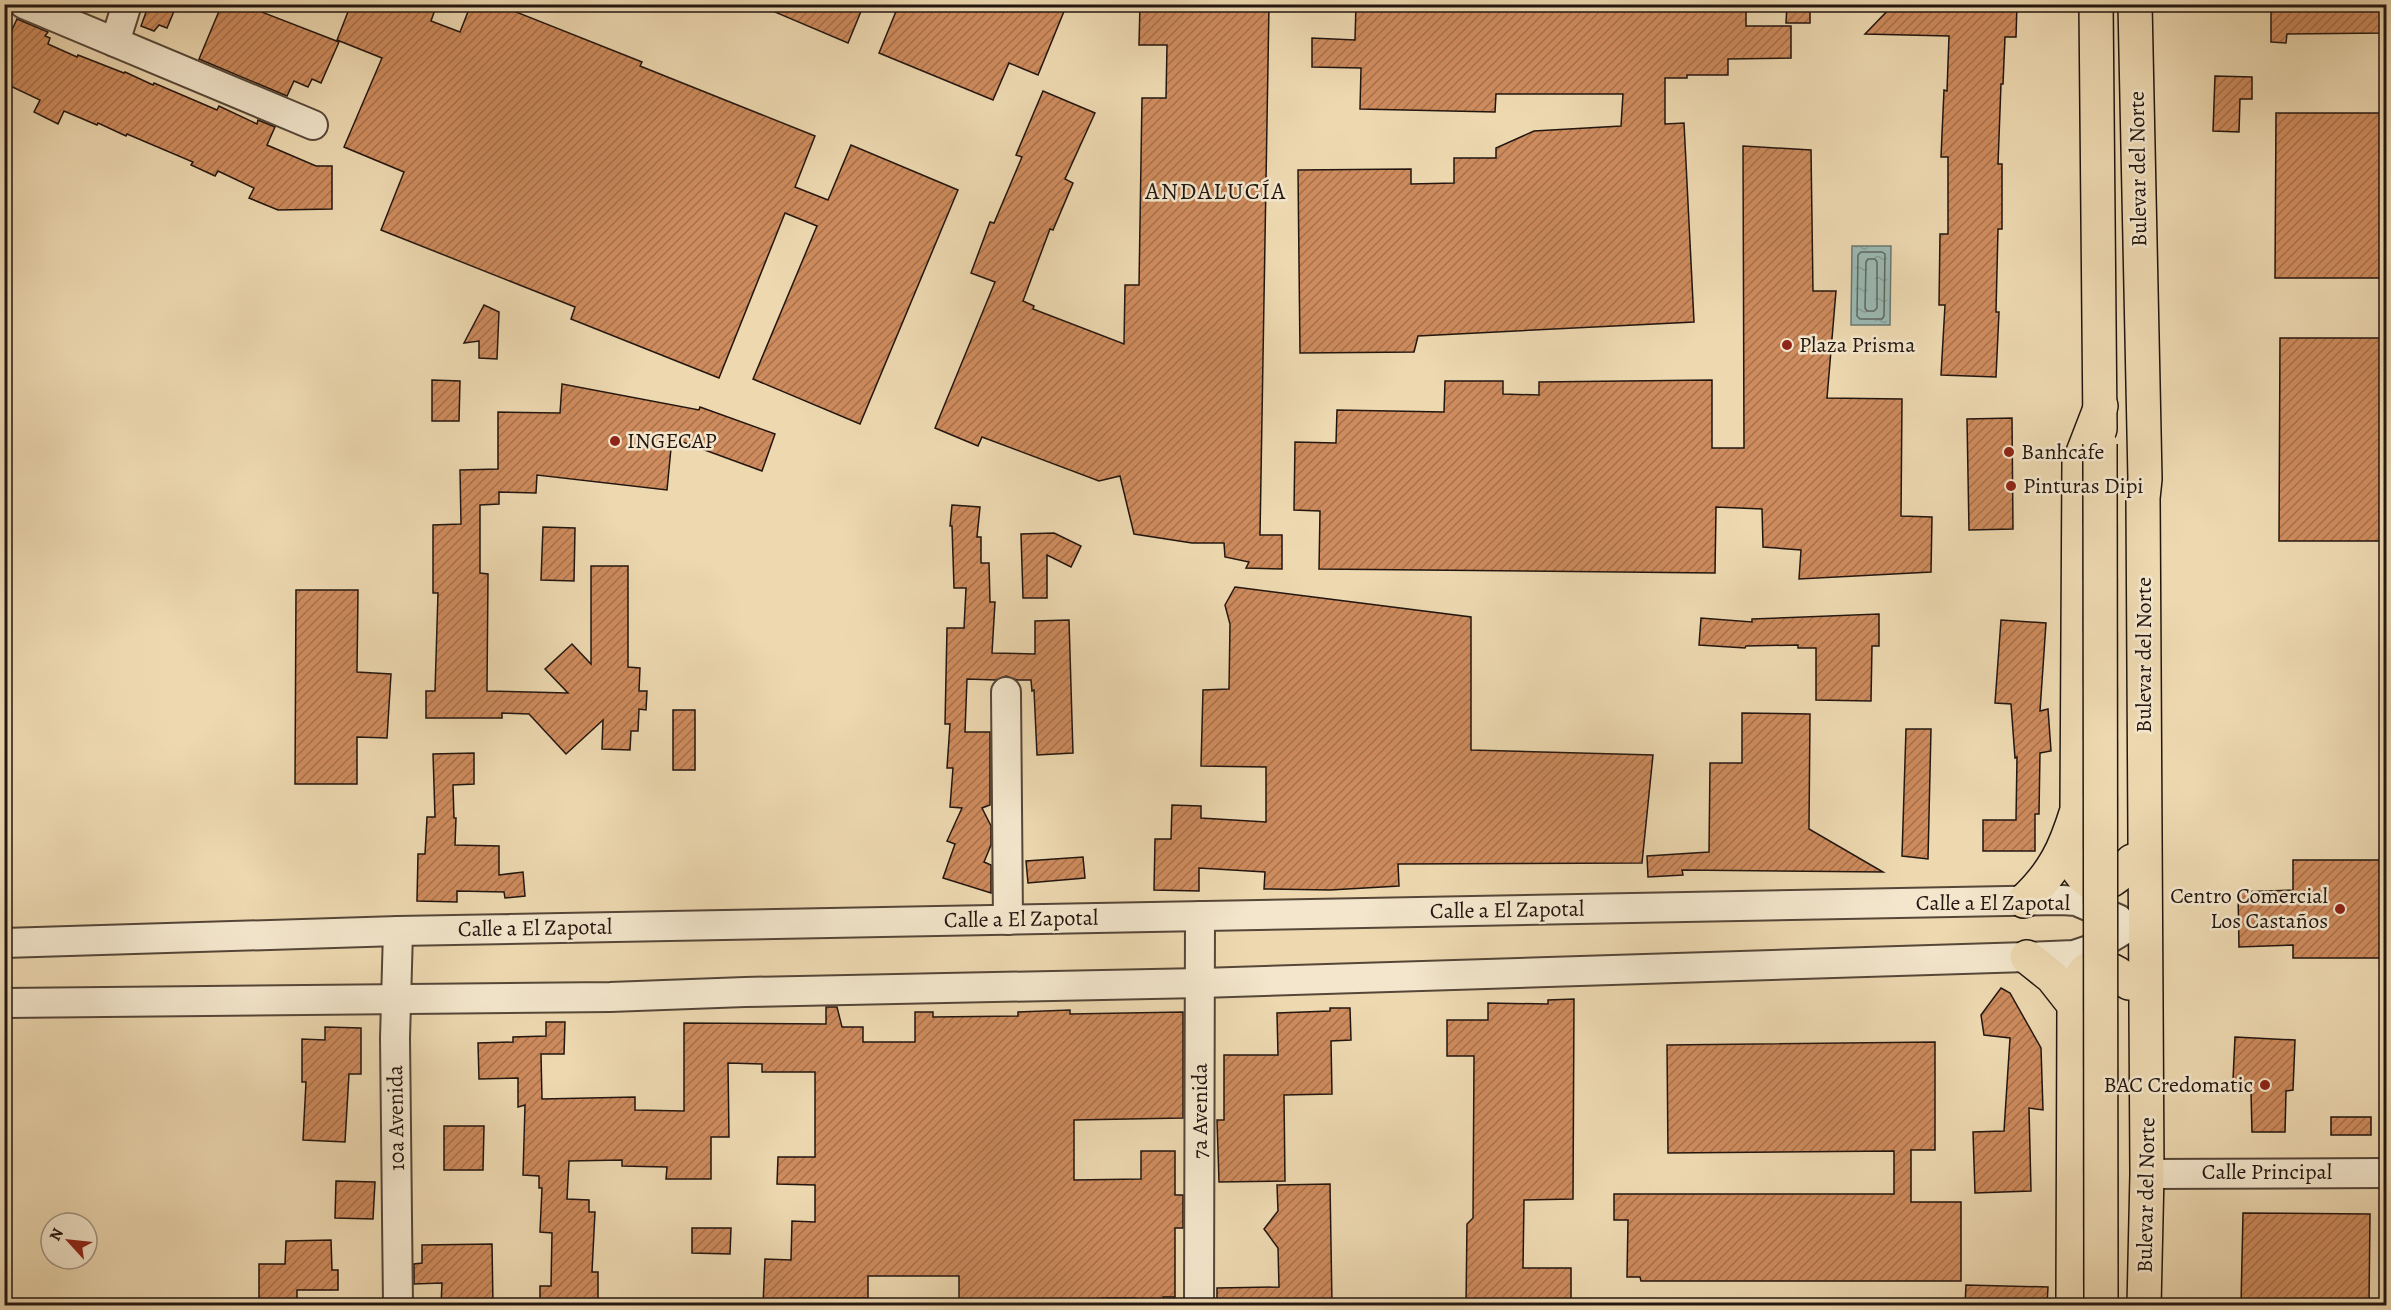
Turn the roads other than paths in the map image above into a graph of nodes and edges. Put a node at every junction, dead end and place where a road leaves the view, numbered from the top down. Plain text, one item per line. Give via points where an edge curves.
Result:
1 (24, 4) edge
2 (127, 4) edge
3 (2096, 4) edge
4 (2135, 4) edge
5 (115, 42) junction
6 (313, 125) dead end
7 (2101, 406) junction
8 (2143, 498) junction
9 (1006, 692) dead end
10 (2066, 845) junction
11 (2132, 861) junction
12 (2024, 901) junction
13 (1200, 916) junction
14 (1008, 920) junction
15 (2130, 926) junction
16 (398, 931) junction
17 (4, 943) edge
18 (2027, 957) junction
19 (2129, 982) junction
20 (1201, 983) junction
21 (396, 1001) junction
22 (4, 1003) edge
23 (2074, 1005) junction
24 (2386, 1173) edge
25 (2147, 1174) junction
26 (398, 1305) edge
27 (1199, 1305) edge
28 (2073, 1305) edge
29 (2101, 1305) edge
30 (2131, 1305) edge
31 (2144, 1305) edge

1 - 5 street
2 - 5 street
3 - 7 highway, Bulevar del Norte
4 - 8 highway, Bulevar del Norte
5 - 6 street
7 - 10 highway via 2079,463 2077,810
7 - 29 highway, Bulevar del Norte, bridge
8 - 11 highway via 2135,514
8 - 25 highway, Bulevar del Norte
9 - 14 street
10 - 11 highway via 2073,863 2089,882 2100,885 2120,876
10 - 12 highway via 2041,885
11 - 15 highway
12 - 13 street, Calle a El Zapotal
12 - 15 street, Calle a El Zapotal via 2076,901
13 - 14 street, Calle a El Zapotal
13 - 20 street, 7a Avenida
14 - 16 street, Calle a El Zapotal
15 - 18 street via 2074,955
15 - 19 highway
16 - 17 street, Calle a El Zapotal
16 - 21 street, 10a Avenida
18 - 20 street
18 - 23 highway via 2052,977
19 - 23 highway via 2109,968 2088,970 2081,977
19 - 30 highway
20 - 21 street
20 - 27 street, 7a Avenida
21 - 22 street
21 - 26 street, 10a Avenida
23 - 28 highway
24 - 25 street, Calle Principal
25 - 31 highway, Bulevar del Norte

